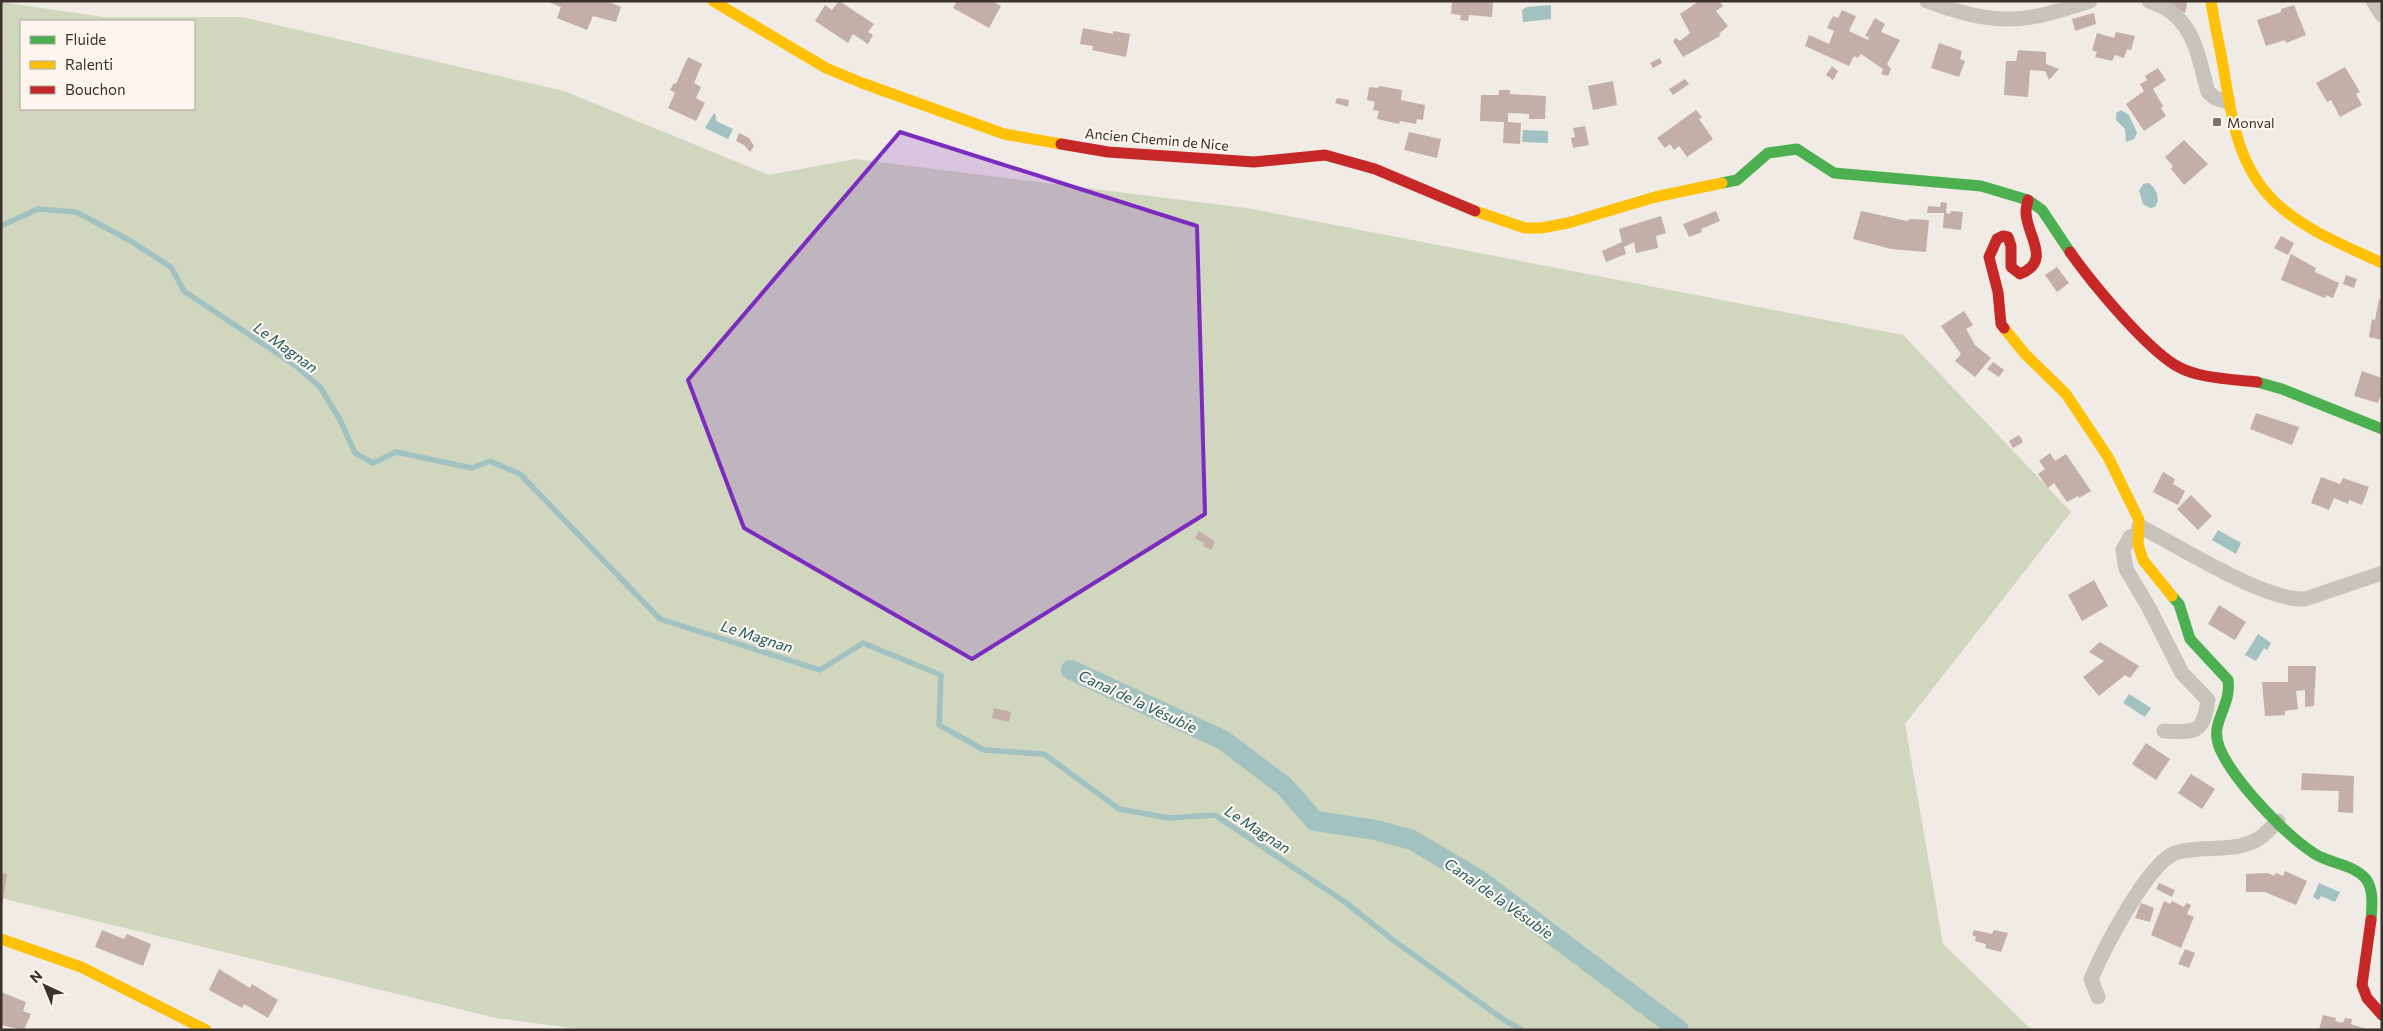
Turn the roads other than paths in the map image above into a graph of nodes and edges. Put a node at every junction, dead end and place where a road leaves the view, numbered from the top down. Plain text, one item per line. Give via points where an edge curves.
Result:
1 (713, 1) edge
2 (1927, 1) edge
3 (2090, 1) edge
4 (2149, 1) edge
5 (2210, 1) edge
6 (2373, 1) edge
7 (2382, 15) edge
8 (2228, 102) junction
9 (2028, 200) junction
10 (2382, 263) edge
11 (2382, 429) edge
12 (2138, 530) junction
13 (2382, 573) edge
14 (2164, 731) dead end
15 (2278, 821) junction
16 (1, 939) edge
17 (2098, 997) dead end
18 (2382, 1015) edge
19 (206, 1030) edge

1 - 9 street, Ancien Chemin de Nice via 826,68 1004,134 1108,152 1244,162 1325,155 1375,168 1463,206 1526,228 1568,223 1655,197 1737,180 1768,153 1797,149 1834,173 1981,186
2 - 3 street via 1958,13 2002,20 2027,19
4 - 8 street via 2185,23 2192,33 2208,92
5 - 8 street
6 - 7 street
8 - 10 street via 2237,143 2251,173 2275,202 2306,226
9 - 11 street via 2042,210 2076,260 2122,315 2151,345 2183,370 2282,388
9 - 12 street via 2026,213 2037,248 2032,268 2020,274 2011,267 2008,237 1997,239 1990,249 2001,324 2066,394 2108,458 2139,520
12 - 13 street via 2292,600 2305,599
12 - 14 street via 2122,550 2126,570 2182,673 2208,700 2202,722 2190,733
12 - 15 street via 2143,560 2179,604 2190,639 2228,680 2228,698 2216,727 2216,738 2226,762
15 - 17 street via 2260,838 2248,844 2195,848 2174,854 2153,870 2102,954 2091,979
15 - 18 street via 2314,854 2355,871 2368,883 2372,898 2362,985 2367,998
16 - 19 street via 36,948 119,984

